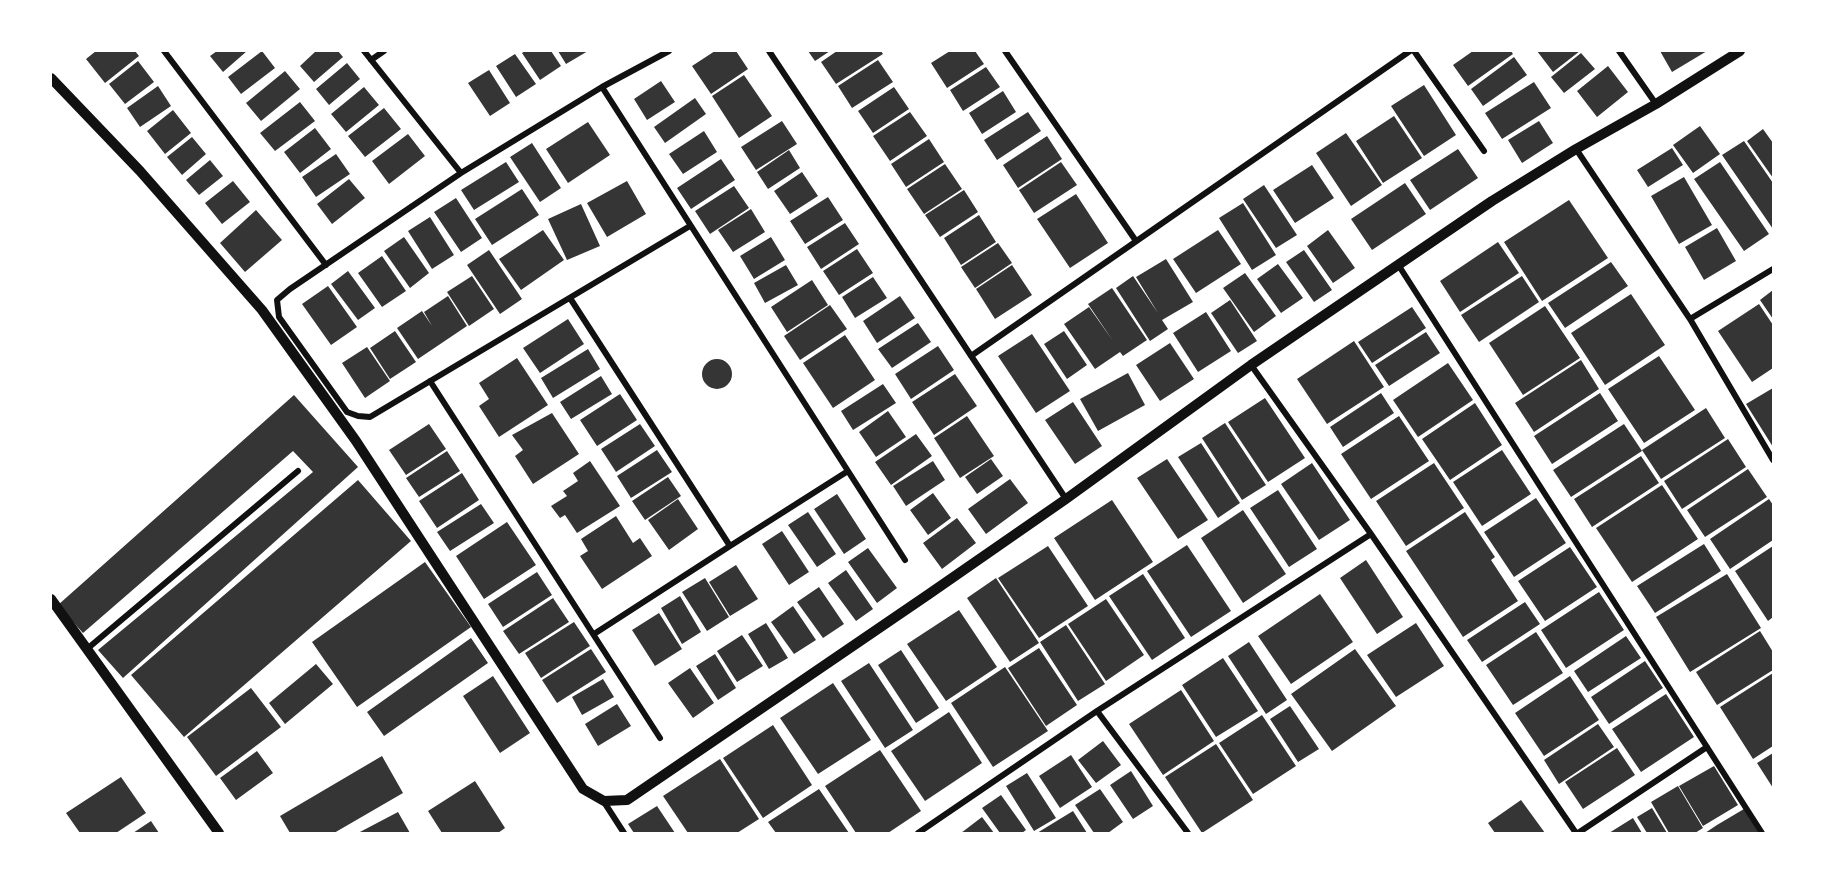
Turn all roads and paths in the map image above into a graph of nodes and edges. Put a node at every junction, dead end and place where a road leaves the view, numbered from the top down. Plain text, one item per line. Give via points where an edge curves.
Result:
1 (164, 51) edge
2 (364, 51) edge
3 (384, 51) edge
4 (669, 51) edge
5 (769, 51) edge
6 (1005, 51) edge
7 (1412, 51) edge
8 (1619, 51) edge
9 (1740, 51) edge
10 (371, 60) junction
11 (51, 78) edge
12 (602, 87) junction
13 (1656, 104) junction
14 (1576, 149) junction
15 (1484, 151) dead end
16 (461, 174) junction
17 (690, 226) junction
18 (1136, 241) junction
19 (326, 265) junction
20 (1399, 266) junction
21 (1773, 268) edge
22 (570, 298) junction
23 (1690, 319) junction
24 (971, 356) junction
25 (1251, 365) junction
26 (430, 381) junction
27 (1773, 460) edge
28 (298, 471) dead end
29 (848, 471) junction
30 (1066, 499) junction
31 (1371, 534) junction
32 (730, 546) junction
33 (905, 560) dead end
34 (51, 599) edge
35 (594, 634) junction
36 (87, 649) junction
37 (1097, 711) junction
38 (660, 738) dead end
39 (1707, 747) junction
40 (604, 801) junction
41 (219, 833) edge
42 (624, 833) edge
43 (918, 833) edge
44 (1188, 833) edge
45 (1577, 833) edge
46 (1762, 833) edge

1 - 19 street
2 - 10 street
3 - 10 street
4 - 12 street
5 - 24 street
6 - 18 street
7 - 15 street
7 - 18 street
8 - 13 street
9 - 13 street
10 - 16 street
11 - 40 street via 140,171 262,310 356,441 583,789
12 - 16 street
12 - 17 street
13 - 14 street
14 - 20 street
14 - 23 street
16 - 19 street
17 - 22 street
17 - 29 street
18 - 24 street
19 - 26 street via 277,300 279,317 347,412 370,417
20 - 25 street
20 - 39 street
21 - 23 street
22 - 26 street
22 - 32 street
23 - 27 street
24 - 30 street
25 - 30 street
25 - 31 street
26 - 35 street
28 - 36 street
29 - 32 street
29 - 33 street
30 - 40 street via 627,800
31 - 37 street
31 - 45 street
32 - 35 street
34 - 36 street
35 - 38 street
36 - 41 street
37 - 43 street
37 - 44 street
39 - 45 street
39 - 46 street
40 - 42 street

